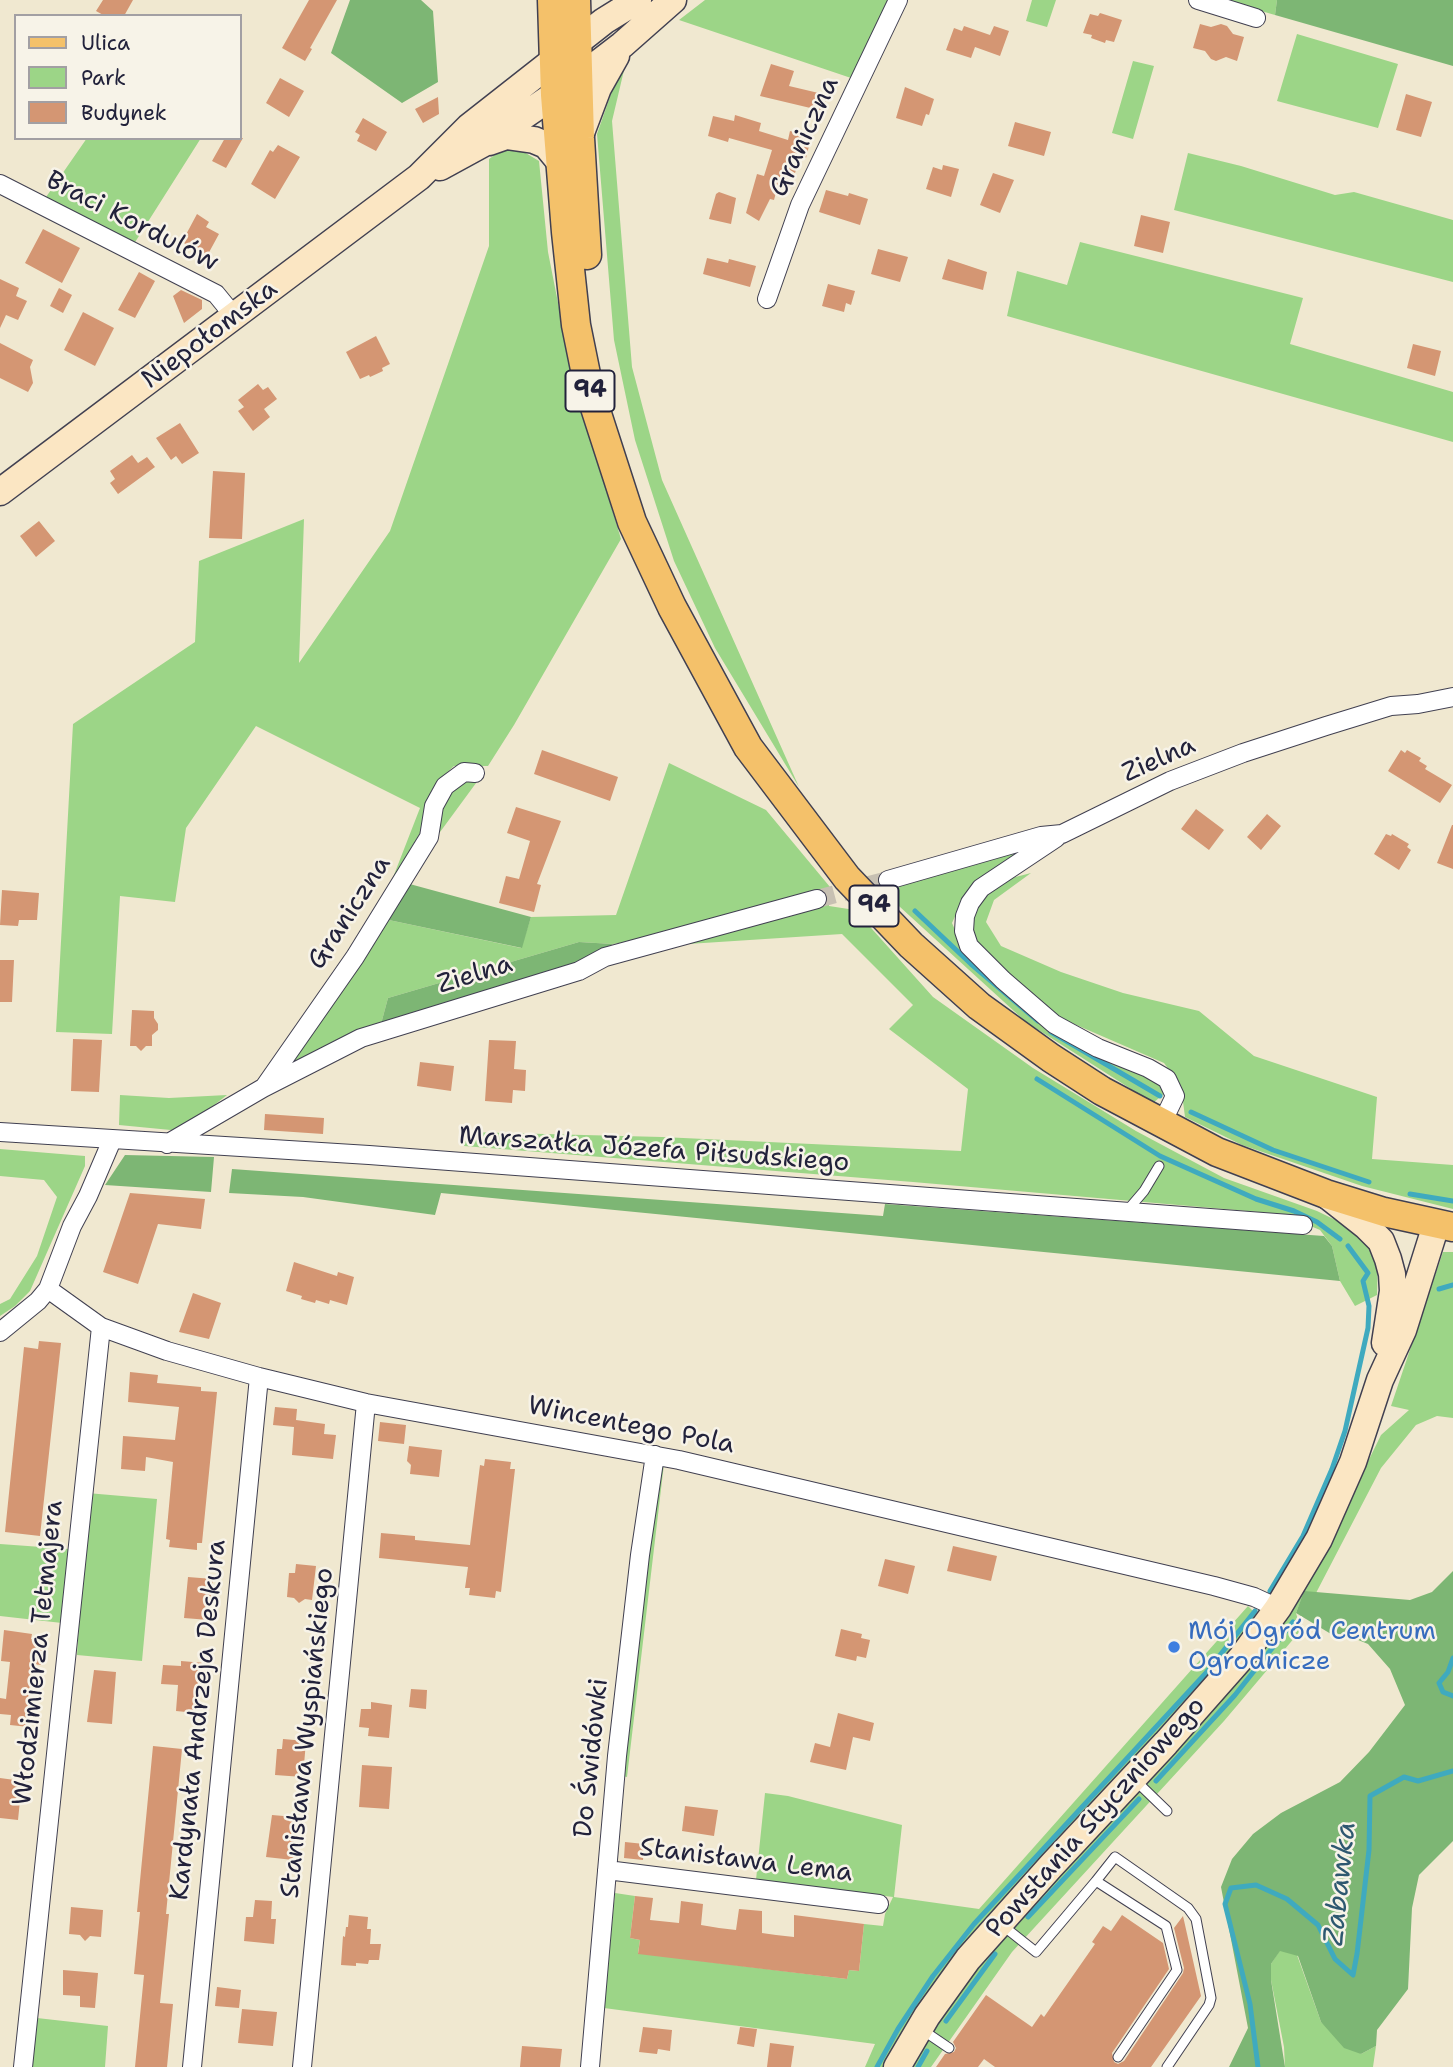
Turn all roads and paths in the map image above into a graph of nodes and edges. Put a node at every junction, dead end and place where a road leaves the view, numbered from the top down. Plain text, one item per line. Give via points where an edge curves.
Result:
1 (552, 0) edge
2 (576, 0) edge
3 (638, 0) edge
4 (673, 0) edge
5 (898, 0) edge
6 (1198, 0) edge
7 (1256, 18) dead end
8 (577, 42) junction
9 (622, 45) junction
10 (555, 61) junction
11 (579, 78) junction
12 (555, 94) junction
13 (580, 138) junction
14 (484, 143) junction
15 (560, 162) junction
16 (419, 177) junction
17 (0, 184) edge
18 (767, 299) dead end
19 (234, 316) junction
20 (0, 492) edge
21 (672, 607) junction
22 (1453, 696) edge
23 (475, 773) dead end
24 (1062, 834) junction
25 (888, 880) tunnel mouth
26 (817, 899) tunnel mouth
27 (263, 1088) junction
28 (1162, 1123) junction
29 (0, 1132) edge
30 (112, 1140) junction
31 (167, 1144) junction
32 (1159, 1166) dead end
33 (1326, 1194) junction
34 (1125, 1213) junction
35 (1303, 1225) dead end
36 (1444, 1226) edge
37 (48, 1289) junction
38 (101, 1327) junction
39 (0, 1332) edge
40 (259, 1377) junction
41 (1380, 1380) junction
42 (366, 1403) junction
43 (655, 1455) junction
44 (1278, 1608) junction
45 (1133, 1779) junction
46 (1167, 1811) dead end
47 (607, 1870) junction
48 (1096, 1881) junction
49 (878, 1904) dead end
50 (999, 1923) junction
51 (920, 2028) junction
52 (949, 2048) dead end
53 (1118, 2057) dead end
54 (23, 2067) edge
55 (192, 2067) edge
56 (302, 2067) edge
57 (590, 2067) edge
58 (897, 2067) edge
59 (1167, 2067) edge

1 - 10 main road, 94
2 - 8 main road, 94
3 - 8 main road, Niepołomska
4 - 9 main road, Niepołomska
5 - 18 street, Graniczna via 800,205
6 - 7 street
8 - 10 main road, Niepołomska
8 - 11 main road, 94
9 - 11 main road, Niepołomska
9 - 13 main road via 598,88
10 - 12 main road, 94
10 - 16 main road, Niepołomska via 469,127
11 - 12 main road, Niepołomska
11 - 13 main road, 94
12 - 14 main road, Niepołomska
12 - 15 main road, 94
13 - 21 main road, 94 via 589,282 603,372
14 - 15 main road via 506,136 534,140 546,145
14 - 16 main road, Niepołomska
15 - 21 main road, 94 via 576,325 589,389 632,522
16 - 19 main road, Niepołomska
17 - 19 street, Braci Kordulów via 216,294
19 - 20 main road, Niepołomska
21 - 28 main road, 94 via 748,747 847,878 911,945 979,1006 1102,1091
22 - 24 street, Zielna via 1391,706 1243,753 1170,781
23 - 27 street, Graniczna via 464,772 445,786 433,806 429,837 355,957
24 - 25 street, Zielna
24 - 28 street via 981,888 967,909 964,931 969,946 1054,1024 1167,1079 1175,1096
26 - 27 street, Zielna via 605,957 579,971 361,1038
27 - 31 street, Zielna
28 - 33 main road, 94 via 1217,1152
29 - 30 street, Marszałka Józefa Piłsudskiego
30 - 31 street, Marszałka Józefa Piłsudskiego
30 - 37 street
31 - 34 street, Marszałka Józefa Piłsudskiego
32 - 34 lane
33 - 36 main road, 94
33 - 41 main road, Powstania Styczniowego via 1381,1241 1388,1259 1393,1291
34 - 35 street, Marszałka Józefa Piłsudskiego
36 - 41 main road, Powstania Styczniowego
37 - 38 street, Wincentego Pola
37 - 39 street
38 - 40 street, Wincentego Pola
38 - 54 street, Włodzimierza Tetmajera
40 - 42 street, Wincentego Pola
40 - 55 street, Kardynała Andrzeja Deskura
41 - 44 main road, Powstania Styczniowego via 1353,1462 1319,1539
42 - 43 street, Wincentego Pola
42 - 56 street, Stanisława Wyspiańskiego
43 - 44 street, Wincentego Pola via 1214,1586
43 - 47 street, Do Świdówki
44 - 45 main road, Powstania Styczniowego via 1242,1657
45 - 46 lane
45 - 50 main road, Powstania Styczniowego
47 - 49 street, Stanisława Lema
47 - 57 street, Do Świdówki
48 - 50 lane via 1036,1952
48 - 53 lane via 1166,1926 1177,1970
48 - 59 lane via 1115,1857 1188,1908 1196,1919 1212,1998
50 - 51 main road, Powstania Styczniowego
51 - 52 lane
51 - 58 main road, Powstania Styczniowego

